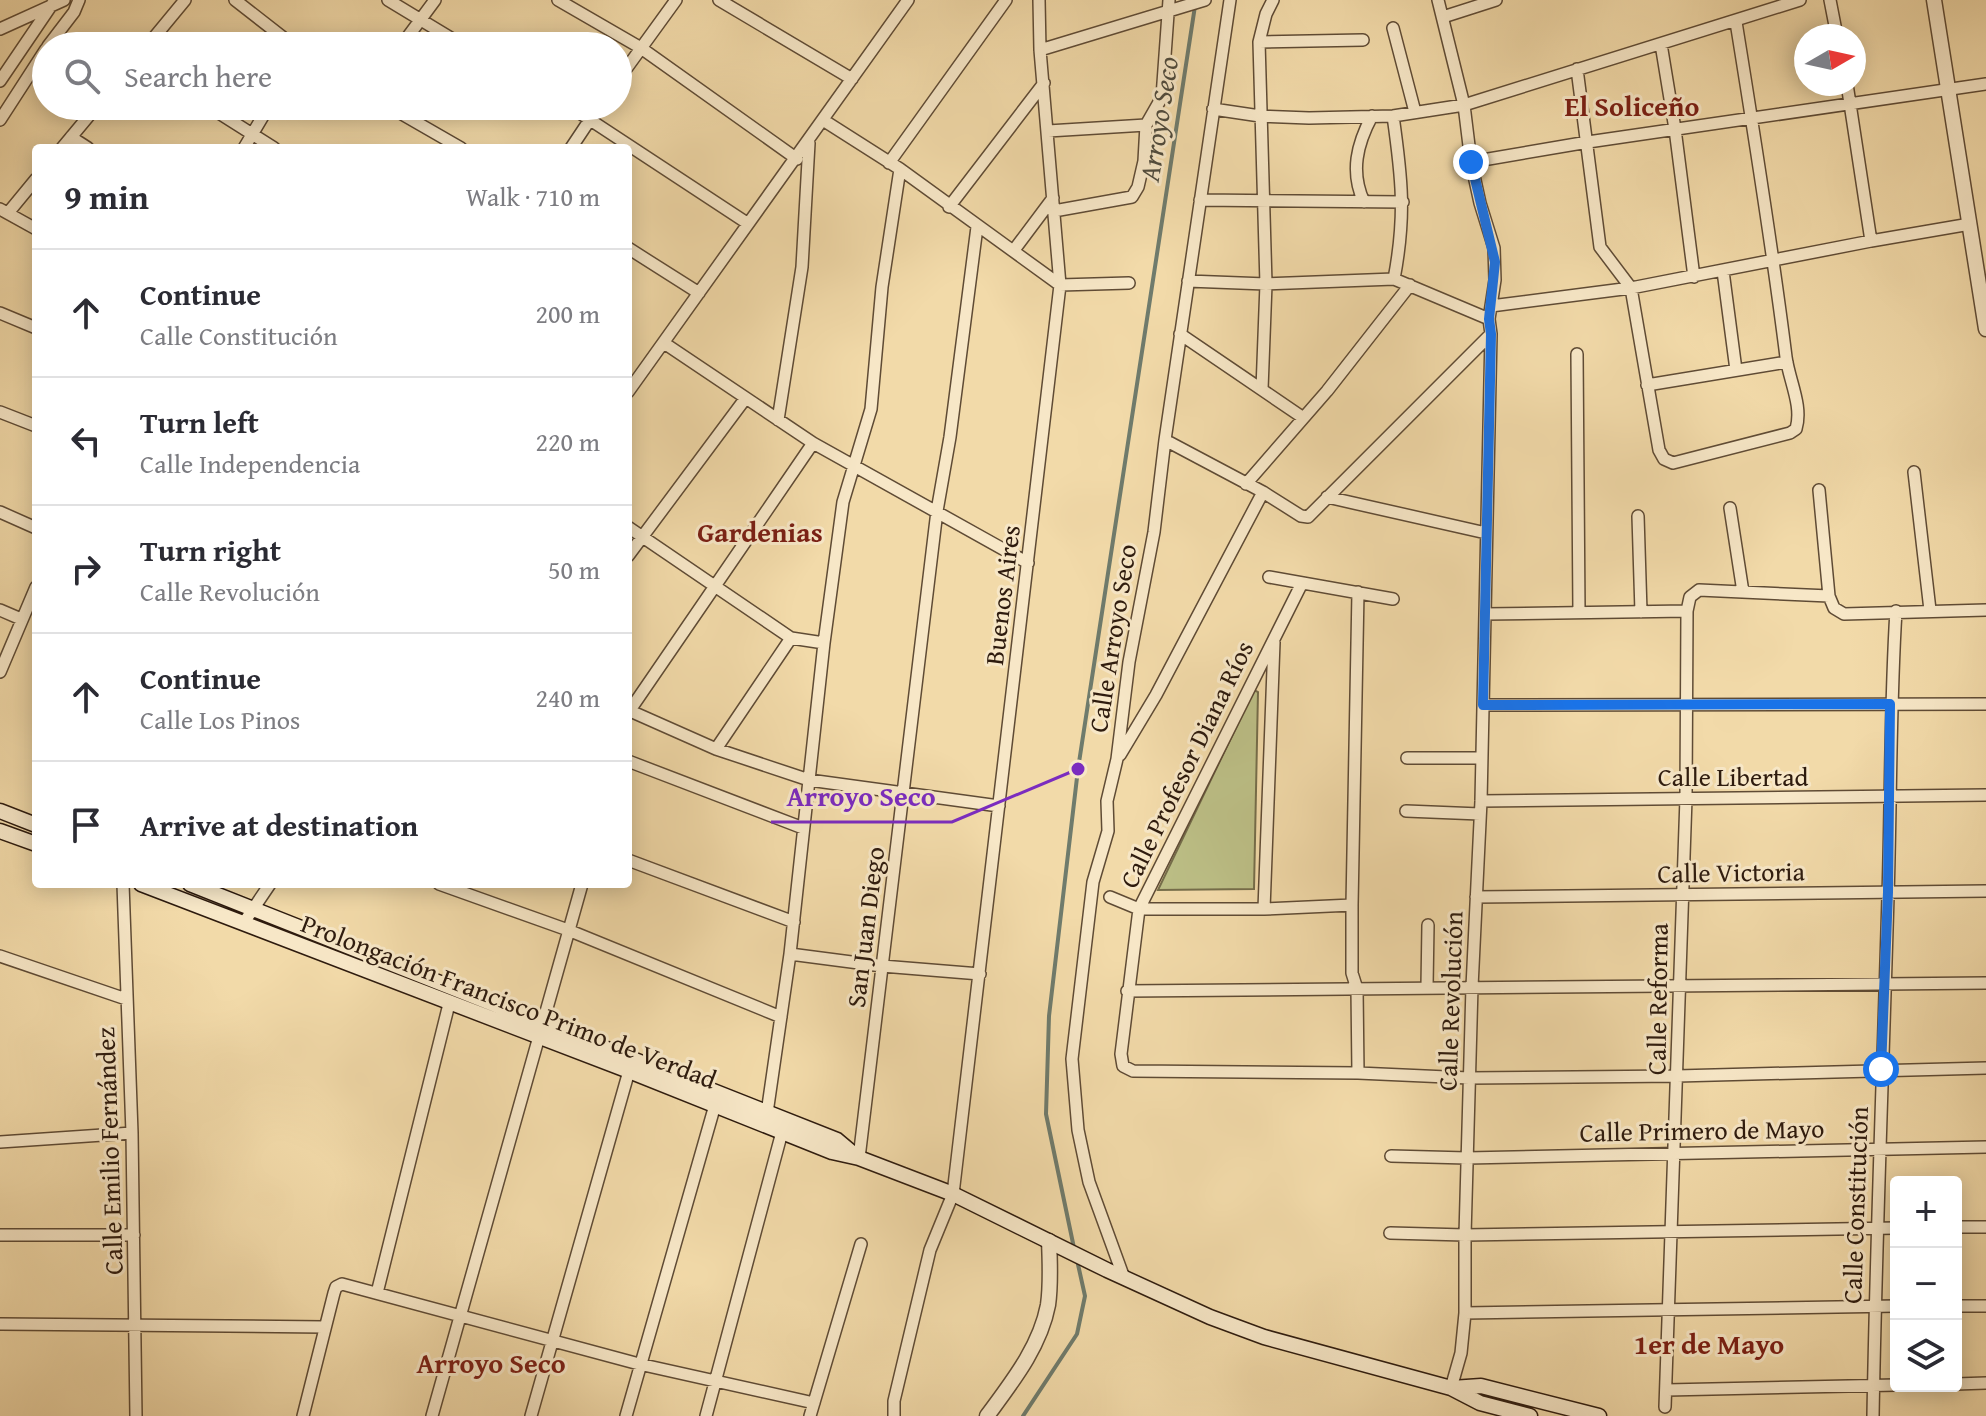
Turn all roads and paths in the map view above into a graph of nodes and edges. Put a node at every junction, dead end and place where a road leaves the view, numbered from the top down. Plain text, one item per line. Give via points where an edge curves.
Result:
1 (79, 0) edge
2 (185, 0) edge
3 (235, 0) edge
4 (388, 0) edge
5 (435, 0) edge
6 (558, 0) edge
7 (676, 0) edge
8 (719, 0) edge
9 (889, 0) edge
10 (1006, 0) edge
11 (1039, 0) edge
12 (1205, 0) edge
13 (1230, 0) edge
14 (1273, 0) edge
15 (1438, 0) edge
16 (1496, 0) edge
17 (1800, 0) edge
18 (1830, 0) edge
19 (1934, 0) edge
20 (58, 1) edge
21 (905, 4) edge
22 (1168, 5) edge
23 (1443, 17) junction
24 (420, 20) junction
25 (1736, 22) junction
26 (1835, 24) edge
27 (1393, 28) dead end
28 (0, 29) edge
29 (36, 32) edge
30 (59, 32) edge
31 (159, 32) edge
32 (276, 32) edge
33 (411, 32) edge
34 (440, 32) edge
35 (613, 32) edge
36 (32, 37) edge
37 (1363, 40) dead end
38 (1259, 42) junction
39 (632, 43) edge
40 (1661, 44) junction
41 (641, 48) junction
42 (1040, 50) junction
43 (632, 61) edge
44 (1577, 69) junction
45 (32, 71) edge
46 (852, 79) junction
47 (0, 81) edge
48 (1044, 83) junction
49 (1986, 84) edge
50 (1948, 90) junction
51 (1850, 96) edge
52 (1851, 103) junction
53 (1464, 105) junction
54 (1213, 109) junction
55 (1415, 112) junction
56 (1260, 116) junction
57 (1372, 116) junction
58 (1393, 116) junction
59 (1752, 119) junction
60 (0, 120) edge
61 (85, 120) edge
62 (229, 120) edge
63 (261, 120) edge
64 (408, 120) edge
65 (589, 120) edge
66 (593, 120) edge
67 (823, 120) junction
68 (1146, 125) junction
69 (1675, 129) junction
70 (1048, 131) junction
71 (252, 135) junction
72 (71, 137) junction
73 (809, 141) junction
74 (1588, 142) junction
75 (65, 144) edge
76 (82, 144) edge
77 (246, 144) edge
78 (267, 144) edge
79 (441, 144) edge
80 (574, 144) edge
81 (629, 144) edge
82 (632, 146) edge
83 (797, 159) junction
84 (1471, 162) junction
85 (894, 166) junction
86 (32, 183) edge
87 (1200, 200) junction
88 (1263, 201) junction
89 (1364, 202) junction
90 (1403, 202) junction
91 (1054, 205) junction
92 (949, 207) junction
93 (4, 211) edge
94 (747, 223) junction
95 (1970, 224) junction
96 (32, 227) edge
97 (977, 227) junction
98 (1871, 241) junction
99 (1014, 250) junction
100 (632, 251) edge
101 (1775, 261) junction
102 (1723, 271) junction
103 (1694, 277) junction
104 (1394, 279) junction
105 (1188, 281) junction
106 (1129, 283) dead end
107 (1266, 284) junction
108 (1060, 285) junction
109 (1410, 285) junction
110 (1631, 288) junction
111 (699, 293) junction
112 (1491, 306) junction
113 (0, 313) edge
114 (1489, 319) junction
115 (32, 326) edge
116 (1986, 329) edge
117 (1180, 334) junction
118 (1491, 334) junction
119 (664, 343) junction
120 (1577, 354) dead end
121 (1787, 362) junction
122 (632, 369) edge
123 (1736, 370) junction
124 (641, 375) junction
125 (1647, 385) junction
126 (632, 387) edge
127 (1262, 389) junction
128 (745, 399) junction
129 (0, 412) edge
130 (1302, 417) junction
131 (778, 420) junction
132 (32, 424) edge
133 (1165, 440) junction
134 (813, 443) junction
135 (853, 465) junction
136 (1914, 472) dead end
137 (1246, 484) junction
138 (1819, 490) dead end
139 (1263, 492) junction
140 (1327, 497) junction
141 (1730, 508) dead end
142 (937, 511) junction
143 (0, 512) edge
144 (1638, 516) dead end
145 (32, 526) edge
146 (632, 530) edge
147 (1486, 533) junction
148 (642, 536) junction
149 (632, 550) edge
150 (1028, 563) junction
151 (1269, 577) dead end
152 (1302, 583) junction
153 (716, 588) junction
154 (1358, 592) junction
155 (1743, 592) junction
156 (32, 596) edge
157 (1829, 596) junction
158 (1393, 599) dead end
159 (0, 610) edge
160 (1930, 610) junction
161 (1986, 610) edge
162 (1687, 611) junction
163 (1896, 611) junction
164 (1579, 612) junction
165 (1641, 612) junction
166 (1485, 614) junction
167 (21, 619) junction
168 (791, 638) junction
169 (1274, 638) junction
170 (824, 643) junction
171 (0, 672) edge
172 (1890, 704) junction
173 (1986, 704) edge
174 (632, 705) edge
175 (1483, 705) junction
176 (1689, 705) junction
177 (632, 713) edge
178 (716, 749) junction
179 (1407, 758) dead end
180 (1482, 758) junction
181 (1117, 759) junction
182 (632, 763) edge
183 (809, 780) junction
184 (902, 793) junction
185 (1986, 795) edge
186 (1889, 797) junction
187 (1686, 798) junction
188 (1481, 801) junction
189 (999, 806) junction
190 (0, 811) edge
191 (1406, 811) dead end
192 (1480, 814) junction
193 (32, 823) edge
194 (803, 828) junction
195 (0, 831) edge
196 (32, 843) edge
197 (632, 861) edge
198 (123, 888) edge
199 (151, 888) edge
200 (200, 888) edge
201 (267, 888) edge
202 (450, 888) edge
203 (581, 888) edge
204 (1986, 891) edge
205 (1888, 892) junction
206 (1682, 894) junction
207 (1110, 897) dead end
208 (1476, 897) junction
209 (1352, 905) junction
210 (253, 909) junction
211 (1139, 909) junction
212 (1264, 909) junction
213 (794, 922) junction
214 (243, 924) junction
215 (1428, 925) dead end
216 (568, 930) junction
217 (790, 954) junction
218 (0, 956) edge
219 (882, 966) junction
220 (980, 974) junction
221 (1885, 983) junction
222 (1986, 983) edge
223 (1427, 986) junction
224 (1472, 987) junction
225 (1678, 988) junction
226 (1357, 989) junction
227 (1127, 991) junction
228 (126, 999) junction
229 (449, 1004) junction
230 (781, 1017) junction
231 (542, 1032) junction
232 (1986, 1068) edge
233 (1881, 1069) junction
234 (629, 1071) junction
235 (1358, 1073) junction
236 (1677, 1076) junction
237 (1469, 1078) junction
238 (716, 1100) junction
239 (767, 1113) junction
240 (782, 1132) junction
241 (132, 1133) junction
242 (0, 1142) edge
243 (1986, 1147) edge
244 (1879, 1148) junction
245 (1674, 1151) junction
246 (1391, 1156) dead end
247 (859, 1158) junction
248 (1467, 1158) junction
249 (953, 1194) junction
250 (1962, 1227) edge
251 (1986, 1227) edge
252 (1876, 1228) junction
253 (1890, 1228) edge
254 (1672, 1231) junction
255 (1390, 1233) dead end
256 (0, 1235) edge
257 (134, 1235) junction
258 (1465, 1235) junction
259 (861, 1244) dead end
260 (1053, 1244) junction
261 (1124, 1278) junction
262 (377, 1293) junction
263 (1874, 1306) junction
264 (1890, 1306) edge
265 (1962, 1306) edge
266 (1986, 1306) edge
267 (1669, 1310) junction
268 (1465, 1313) junction
269 (461, 1316) junction
270 (0, 1324) edge
271 (136, 1324) junction
272 (324, 1327) junction
273 (551, 1340) junction
274 (639, 1364) junction
275 (716, 1382) junction
276 (1986, 1383) edge
277 (1962, 1384) edge
278 (1874, 1385) junction
279 (1890, 1385) edge
280 (1451, 1388) junction
281 (1667, 1390) junction
282 (1528, 1399) junction
283 (814, 1403) junction
284 (1665, 1407) dead end
285 (135, 1416) edge
286 (144, 1416) edge
287 (303, 1416) edge
288 (432, 1416) edge
289 (531, 1416) edge
290 (626, 1416) edge
291 (706, 1416) edge
292 (810, 1416) edge
293 (894, 1416) edge
294 (987, 1416) edge
295 (1531, 1416) edge
296 (1599, 1416) edge
297 (1873, 1416) edge

1 - 30 street
2 - 31 street
3 - 32 street
4 - 24 street
5 - 24 street
6 - 35 street
7 - 41 street
8 - 46 street
9 - 21 street
10 - 85 street
11 - 42 street, Buenos Aires
12 - 22 street
13 - 54 street, Calle Arroyo Seco
14 - 38 street
15 - 23 street, Calle Revolución
16 - 23 street
17 - 25 street
18 - 26 street
19 - 50 main road
20 - 28 street
20 - 29 street
21 - 46 street
22 - 42 street
22 - 68 street via 1162,97
23 - 53 street, Calle Revolución
24 - 33 street
24 - 34 street
25 - 40 street
25 - 59 street
27 - 55 street
36 - 47 street
37 - 38 street
38 - 56 street
39 - 41 street
40 - 44 street
40 - 69 street
41 - 43 street
41 - 83 street
42 - 48 street, Buenos Aires
44 - 53 street
44 - 74 street
45 - 60 street
46 - 67 street
48 - 70 street, Buenos Aires
48 - 92 street
49 - 50 street
50 - 52 street
50 - 95 main road
51 - 52 street
52 - 59 street
52 - 98 street
53 - 55 street
53 - 84 street, Calle Revolución
54 - 56 street
54 - 87 street, Calle Arroyo Seco
55 - 58 street
56 - 57 street
56 - 88 street
57 - 58 street
57 - 89 street via 1360,139 1355,168
58 - 90 street
59 - 69 street
59 - 101 street
61 - 72 street
62 - 71 street
63 - 71 street
64 - 79 street
65 - 80 street
66 - 81 street
67 - 73 street
67 - 85 street
68 - 70 street
68 - 91 street via 1144,161 1132,197
69 - 74 street
69 - 103 street
70 - 91 street, Buenos Aires
71 - 77 street
71 - 78 street
72 - 75 street
72 - 76 street
73 - 83 street
73 - 131 street via 802,267
74 - 84 street
74 - 110 street via 1600,247
82 - 94 street
83 - 94 street
84 - 112 street, Calle Revolución via 1494,248
85 - 92 street
85 - 135 street via 871,409
86 - 93 street
87 - 88 street
87 - 105 street, Calle Arroyo Seco
88 - 89 street
88 - 107 street
89 - 90 street
90 - 104 street
91 - 99 street
91 - 108 street, Buenos Aires
92 - 97 street
93 - 96 street
94 - 111 street
95 - 98 street
95 - 116 main road
97 - 99 street
97 - 142 street, San Juan Diego
98 - 101 street
99 - 108 street
100 - 111 street
101 - 102 street
101 - 121 street
102 - 103 street
102 - 123 street
103 - 110 street
104 - 107 street
104 - 109 street
105 - 107 street
105 - 117 street, Calle Arroyo Seco
106 - 108 street
107 - 127 street
108 - 150 street, Buenos Aires
109 - 114 street
109 - 130 street
110 - 112 street
110 - 125 street
111 - 119 street
112 - 114 street, Calle Revolución
113 - 115 street
114 - 118 street, Calle Revolución
117 - 127 street
117 - 133 street, Calle Arroyo Seco
118 - 140 street
118 - 147 street, Calle Revolución
119 - 124 street
119 - 128 street
120 - 164 street
121 - 123 street
121 - 125 street via 1799,419 1796,429 1673,463 1659,450
122 - 124 street
123 - 125 street
124 - 126 street
127 - 130 street
128 - 131 street
128 - 148 street
129 - 132 street
130 - 137 street
131 - 134 street
133 - 137 street
133 - 181 street, Calle Arroyo Seco
134 - 135 street
134 - 153 street
135 - 142 street
135 - 170 street
136 - 160 street
137 - 139 street
138 - 157 street
139 - 140 street via 1308,517
139 - 181 street
140 - 147 street
141 - 155 street
142 - 150 street
142 - 184 street, San Juan Diego
143 - 145 street
144 - 165 street
146 - 148 street
147 - 166 street, Calle Revolución
148 - 149 street
148 - 153 street
150 - 189 street, Buenos Aires
151 - 152 street
152 - 154 street
152 - 169 street, Calle Profesor Diana Ríos
153 - 168 street
153 - 174 street
154 - 158 street
154 - 209 street
155 - 157 street
155 - 162 street, Calle Reforma via 1699,590
156 - 167 street
157 - 163 street via 1844,614
159 - 167 street
160 - 161 street
160 - 163 street
162 - 165 street
162 - 176 street, Calle Reforma
163 - 172 street, Calle Constitución
164 - 165 street
164 - 166 street
166 - 175 street, Calle Revolución
167 - 171 street
168 - 170 street
168 - 178 street
169 - 211 street, Calle Profesor Diana Ríos
169 - 212 street
170 - 183 street
172 - 173 street
172 - 176 street
172 - 186 street, Calle Constitución
175 - 176 street
175 - 180 street, Calle Revolución
176 - 187 street, Calle Reforma
177 - 178 street
178 - 183 street
179 - 180 street
180 - 188 street, Calle Revolución
181 - 261 street, Calle Arroyo Seco via 1107,801 1108,831 1093,882 1072,1059 1089,1182
182 - 194 street
183 - 184 street
183 - 194 street
184 - 189 street
184 - 219 street, San Juan Diego
185 - 186 street, Calle Libertad
186 - 187 street, Calle Libertad
186 - 205 street, Calle Constitución
187 - 188 street, Calle Libertad
187 - 206 street, Calle Reforma
188 - 192 street, Calle Revolución
189 - 220 street, Buenos Aires
190 - 193 main road
191 - 192 street
192 - 208 street, Calle Revolución
194 - 213 street
195 - 196 main road
197 - 213 street
198 - 228 street, Calle Emilio Fernández
199 - 214 main road, Prolongación Francisco Primo de Verdad
200 - 210 main road, Prolongación Francisco Primo de Verdad
201 - 210 street
202 - 216 street
203 - 216 street
204 - 205 street, Calle Victoria
205 - 206 street, Calle Victoria
205 - 221 street, Calle Constitución
206 - 208 street, Calle Victoria
206 - 225 street, Calle Reforma
207 - 211 street
208 - 224 street, Calle Revolución
209 - 212 street
209 - 226 street via 1352,973
210 - 214 street
210 - 231 main road, Prolongación Francisco Primo de Verdad
211 - 212 street
211 - 227 street, Calle Profesor Diana Ríos
213 - 217 street
214 - 229 main road, Prolongación Francisco Primo de Verdad
215 - 223 street
216 - 230 street
216 - 231 street
217 - 219 street
217 - 230 street
218 - 228 street
219 - 220 street
219 - 247 street, San Juan Diego
220 - 249 street, Buenos Aires
221 - 222 street
221 - 225 street
221 - 233 street, Calle Constitución
223 - 224 street
223 - 226 street
224 - 225 street
224 - 237 street, Calle Revolución
225 - 236 street, Calle Reforma
226 - 227 street
226 - 235 street
227 - 235 street, Calle Profesor Diana Ríos via 1121,1054 1123,1066 1133,1071
228 - 241 street, Calle Emilio Fernández
229 - 231 main road, Prolongación Francisco Primo de Verdad
229 - 262 street
230 - 239 street
231 - 234 main road, Prolongación Francisco Primo de Verdad
231 - 238 main road, Prolongación Francisco Primo de Verdad
231 - 269 street
232 - 233 street
233 - 236 street
233 - 244 street, Calle Constitución
234 - 238 main road, Prolongación Francisco Primo de Verdad
234 - 273 street
235 - 237 street
236 - 237 street
236 - 245 street, Calle Reforma
237 - 248 street, Calle Revolución
238 - 239 main road, Prolongación Francisco Primo de Verdad
238 - 240 main road, Prolongación Francisco Primo de Verdad
238 - 274 street
239 - 247 main road, Prolongación Francisco Primo de Verdad via 837,1140
240 - 247 main road, Prolongación Francisco Primo de Verdad
240 - 275 street
241 - 242 street
241 - 257 street, Calle Emilio Fernández
243 - 244 street, Calle Primero de Mayo
244 - 245 street, Calle Primero de Mayo
244 - 252 street, Calle Constitución
245 - 248 street, Calle Primero de Mayo
245 - 254 street, Calle Reforma
246 - 248 street, Calle Primero de Mayo
247 - 249 main road, Prolongación Francisco Primo de Verdad
248 - 258 street, Calle Revolución
249 - 260 main road, Prolongación Francisco Primo de Verdad
249 - 293 street, Buenos Aires via 930,1250
250 - 251 street
252 - 253 street
252 - 254 street
252 - 263 street, Calle Constitución
254 - 258 street
254 - 267 street, Calle Reforma
255 - 258 street
256 - 257 street
257 - 271 street, Calle Emilio Fernández
258 - 268 street, Calle Revolución
259 - 283 street
260 - 261 main road, Prolongación Francisco Primo de Verdad
260 - 294 main road via 1050,1290 1032,1350
261 - 280 main road via 1264,1337
262 - 269 street
262 - 272 street via 336,1287
263 - 264 street
263 - 267 street
263 - 278 street, Calle Constitución
265 - 266 street
267 - 268 street
267 - 281 street, Calle Reforma
268 - 280 street, Calle Revolución
269 - 273 street
269 - 288 street
270 - 271 street
271 - 272 street
271 - 285 street, Calle Emilio Fernández
272 - 287 street
273 - 274 street
273 - 289 street
274 - 275 street
274 - 290 street
275 - 283 street
275 - 291 street
276 - 277 street
278 - 279 street
278 - 281 street
278 - 297 street, Calle Constitución
280 - 282 main road via 1481,1386
280 - 295 main road via 1480,1403
281 - 284 street, Calle Reforma
282 - 295 main road
282 - 296 main road
283 - 292 street
285 - 286 street

